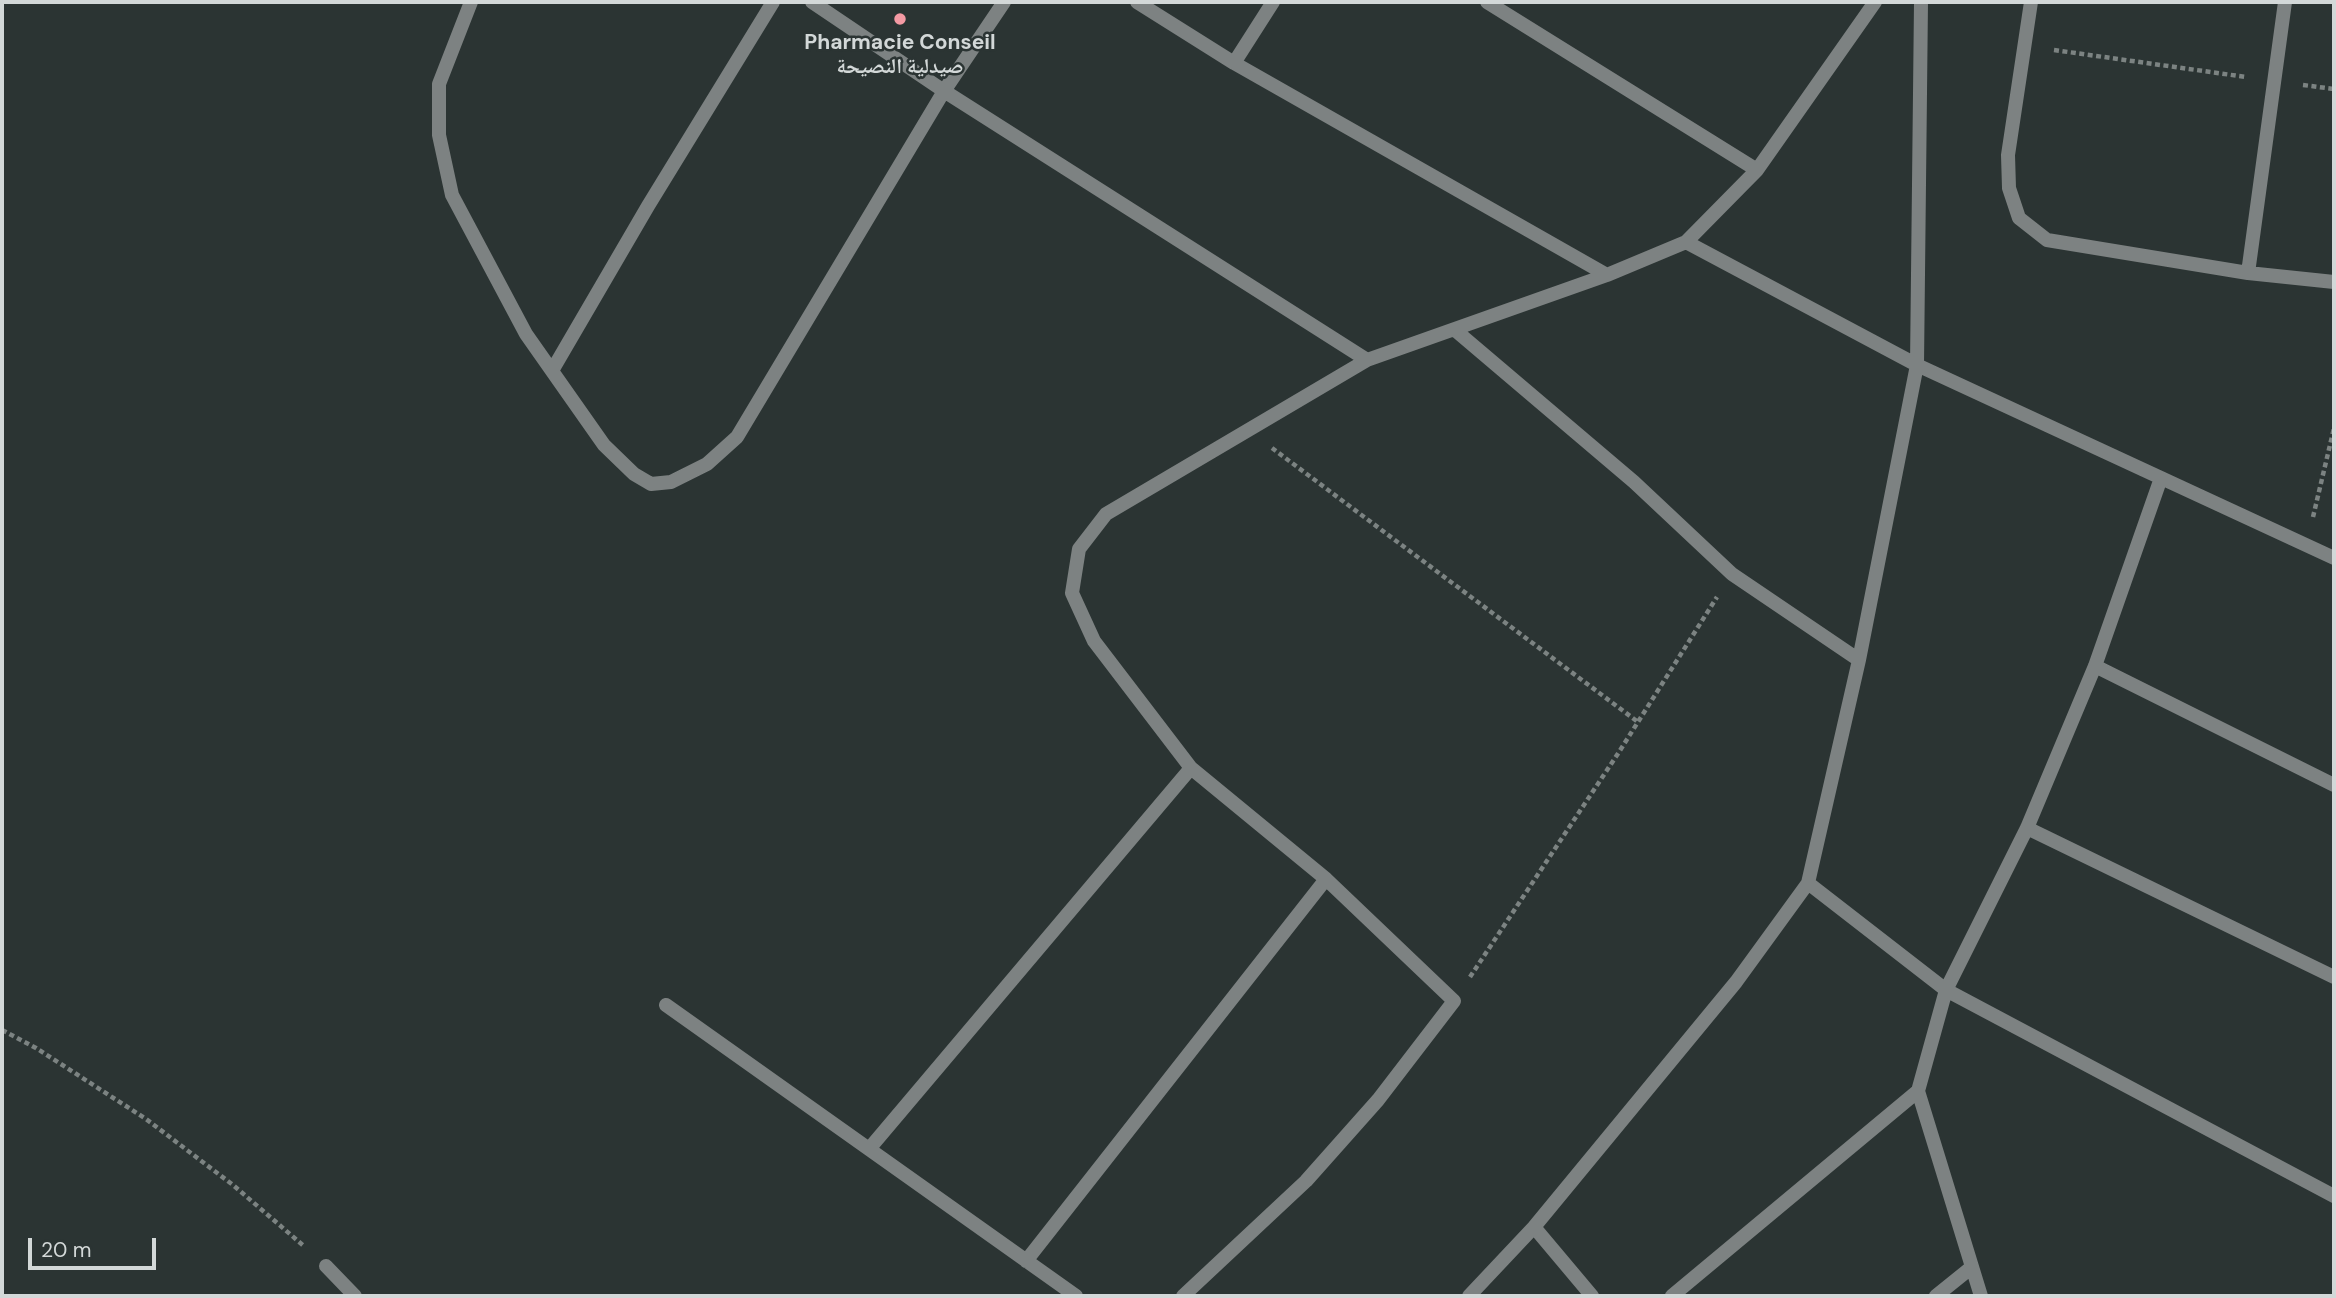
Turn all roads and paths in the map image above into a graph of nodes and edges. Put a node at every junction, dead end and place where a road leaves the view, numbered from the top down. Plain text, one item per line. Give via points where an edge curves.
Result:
1 (471, 2) edge
2 (773, 2) edge
3 (812, 2) edge
4 (1004, 2) edge
5 (1138, 2) edge
6 (1273, 2) edge
7 (1487, 2) edge
8 (1875, 2) edge
9 (1921, 2) edge
10 (2031, 2) edge
11 (2285, 2) edge
12 (1504, 6) edge
13 (2025, 46) junction
14 (1234, 63) junction
15 (2272, 81) junction
16 (944, 91) junction
17 (1757, 170) junction
18 (1686, 242) junction
19 (2248, 272) junction
20 (1607, 275) junction
21 (2334, 282) edge
22 (1455, 330) junction
23 (1367, 360) junction
24 (1917, 365) junction
25 (553, 369) junction
26 (2334, 428) edge
27 (1248, 430) junction
28 (2161, 478) junction
29 (2307, 545) junction
30 (2334, 558) edge
31 (1732, 574) junction
32 (1859, 660) junction
33 (2095, 666) junction
34 (1638, 722) junction
35 (1191, 768) junction
36 (2334, 785) edge
37 (2027, 828) junction
38 (1325, 878) junction
39 (1808, 883) junction
40 (2334, 978) edge
41 (1946, 990) junction
42 (1454, 1001) junction
43 (666, 1005) dead end
44 (2, 1030) edge
45 (1918, 1091) junction
46 (869, 1149) junction
47 (2334, 1195) edge
48 (1534, 1227) junction
49 (1026, 1261) junction
50 (326, 1266) joint
51 (1972, 1267) junction
52 (355, 1296) edge
53 (1076, 1296) edge
54 (1184, 1296) edge
55 (1469, 1296) edge
56 (1592, 1296) edge
57 (1672, 1296) edge
58 (1936, 1296) edge
59 (1981, 1296) edge

1 - 25 street via 439,83 439,135 452,195 526,334
2 - 25 street
3 - 16 street
4 - 16 street
5 - 14 street
6 - 14 street
7 - 12 street
8 - 17 street
9 - 24 street
10 - 13 street
11 - 15 street
12 - 17 street
13 - 15 path
13 - 19 street via 2007,155 2009,188 2019,218 2047,240
14 - 20 street
15 - 19 street
16 - 23 street
16 - 25 street via 758,405 737,437 707,464 671,482 650,484 604,445
17 - 18 street
18 - 20 street
18 - 24 street
19 - 21 street
20 - 22 street
22 - 23 street
22 - 31 street via 1634,482
23 - 27 street
24 - 28 street
24 - 32 street
26 - 29 path
27 - 34 path
27 - 35 street via 1106,514 1079,549 1077,560 1072,593 1094,641
28 - 29 street
28 - 33 street
29 - 30 street
31 - 32 street
31 - 34 path
32 - 39 street
33 - 36 street
33 - 37 street
34 - 42 path
35 - 38 street
35 - 46 street
37 - 40 street
37 - 41 street
38 - 42 street
38 - 49 street
39 - 41 street
39 - 48 street via 1736,982
41 - 45 street
41 - 47 street
42 - 54 street via 1378,1100 1306,1181
43 - 46 street
44 - 50 path via 146,1119 233,1185
45 - 51 street
45 - 57 street
46 - 49 street
48 - 55 street
48 - 56 street
49 - 53 street
50 - 52 street
51 - 58 street
51 - 59 street

